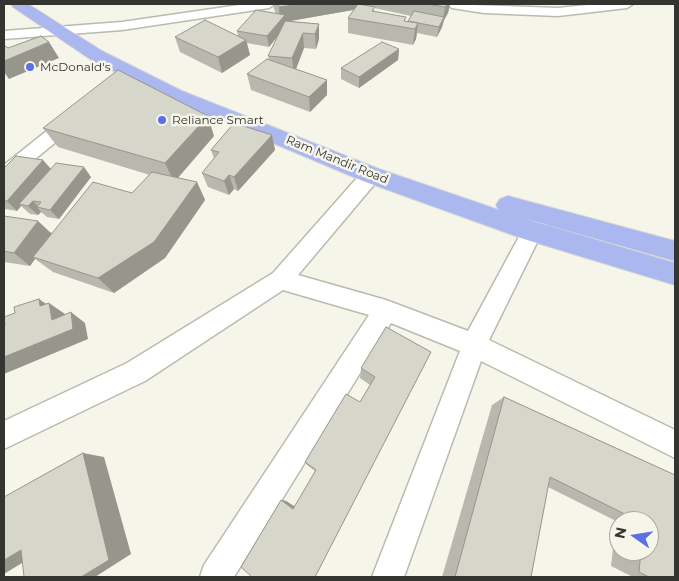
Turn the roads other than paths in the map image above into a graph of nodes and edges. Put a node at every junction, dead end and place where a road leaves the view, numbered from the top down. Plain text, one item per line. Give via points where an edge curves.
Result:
1 (18, 4) edge
2 (34, 4) edge
3 (269, 4) edge
4 (452, 4) edge
5 (627, 4) edge
6 (546, 8) edge
7 (74, 33) junction
8 (4, 35) edge
9 (4, 46) edge
10 (87, 108) edge
11 (4, 174) edge
12 (371, 175) junction
13 (537, 223) junction
14 (675, 251) edge
15 (675, 274) edge
16 (281, 280) junction
17 (386, 310) junction
18 (474, 345) junction
19 (4, 435) edge
20 (675, 444) edge
21 (216, 577) edge
22 (388, 577) edge

1 - 7 main road, Ram Mandir Road
2 - 7 main road
3 - 7 street
4 - 6 street via 484,9
5 - 6 street via 558,12
7 - 8 street
7 - 9 street
7 - 12 main road, Ram Mandir Road via 124,78 175,95
7 - 13 main road
10 - 11 street
12 - 13 main road, Ram Mandir Road
12 - 16 street
13 - 14 main road
13 - 15 main road, Ram Mandir Road
13 - 18 street
16 - 17 street
16 - 19 street via 136,372
17 - 18 street
17 - 21 street
18 - 20 street
18 - 22 street

